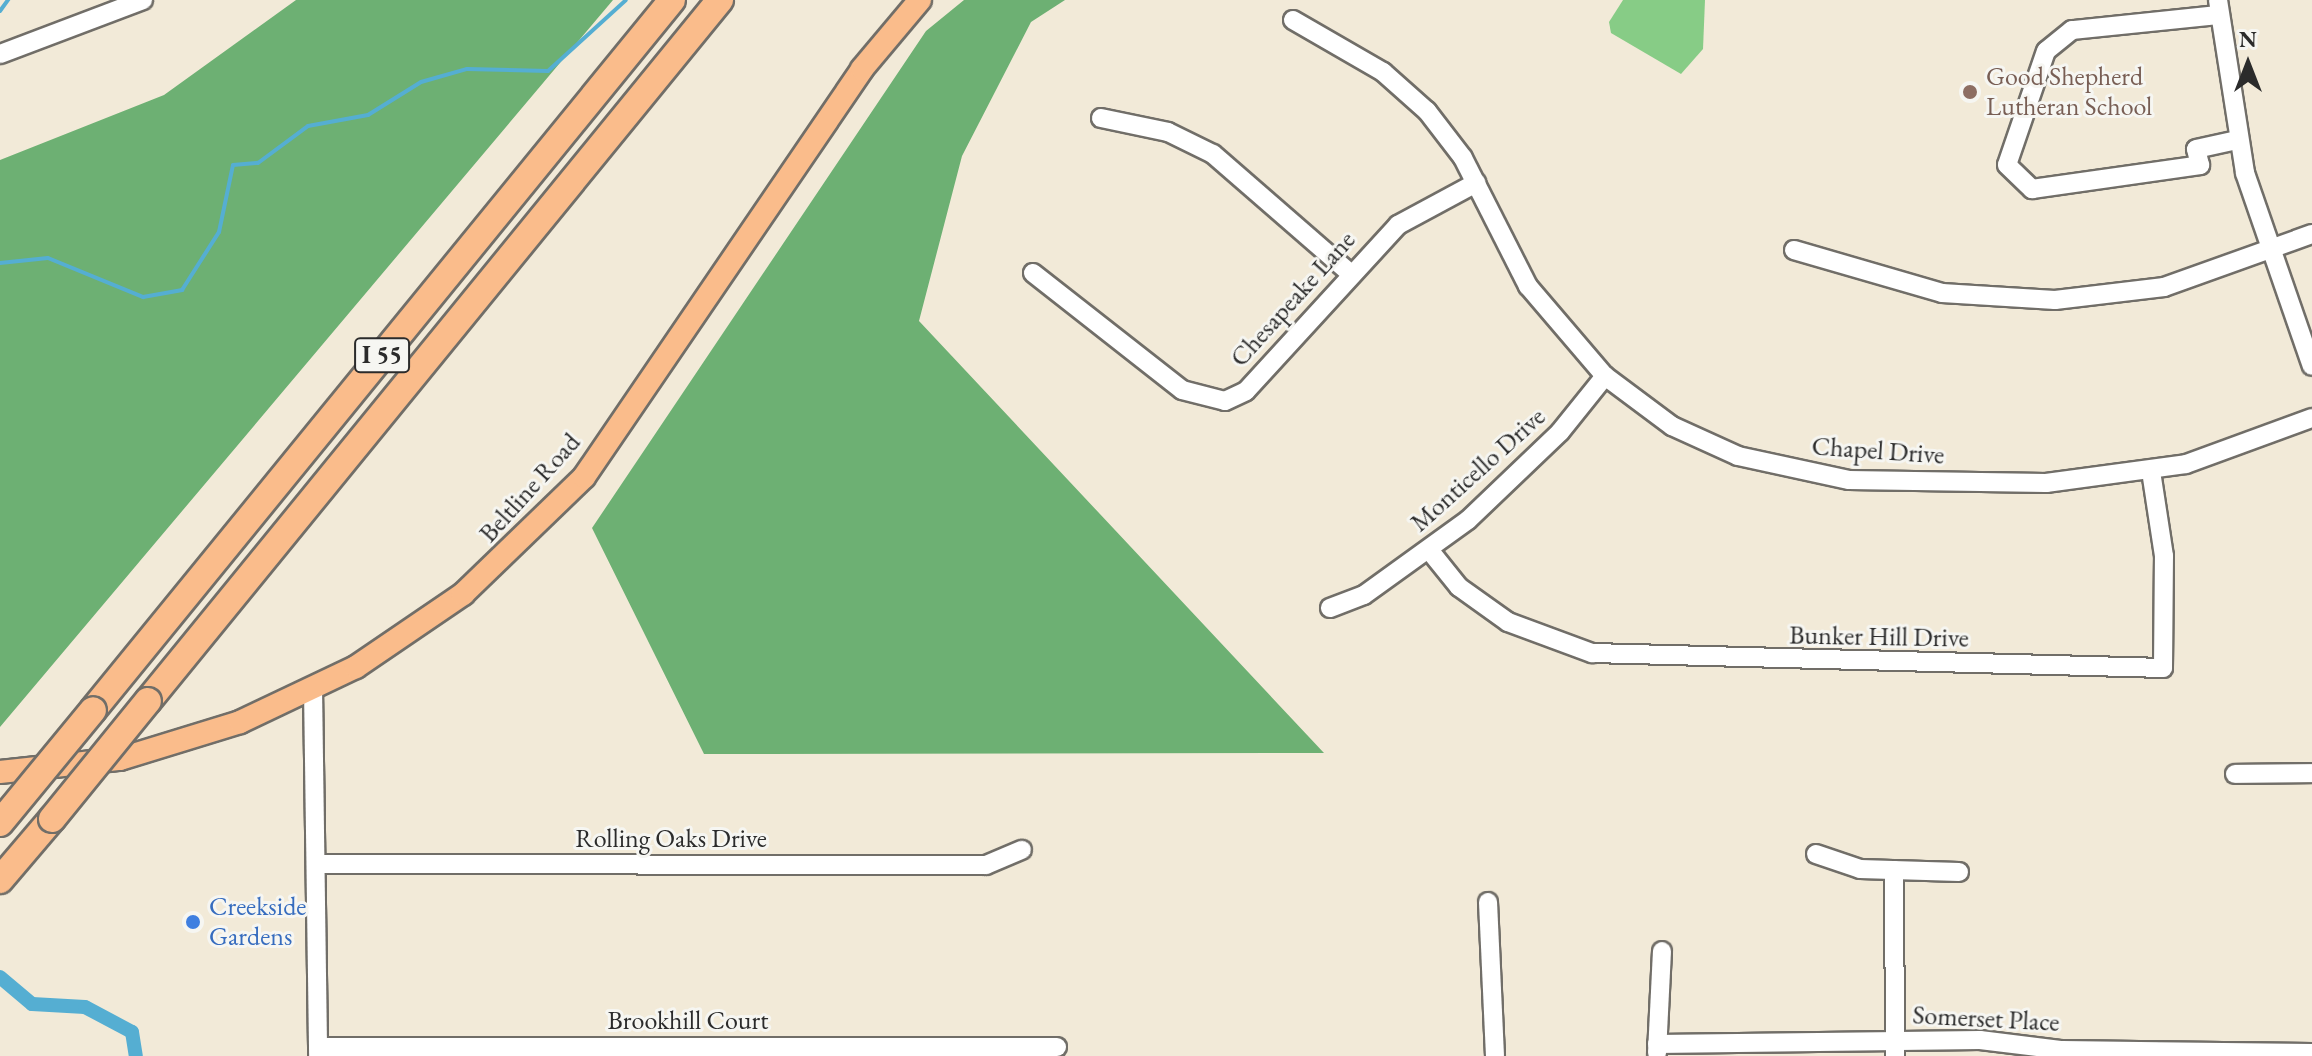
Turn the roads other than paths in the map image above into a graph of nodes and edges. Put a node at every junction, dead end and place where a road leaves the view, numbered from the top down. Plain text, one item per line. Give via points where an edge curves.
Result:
1 (143, 0) edge
2 (672, 0) edge
3 (720, 0) edge
4 (920, 0) edge
5 (2218, 8) edge
6 (1293, 20) dead end
7 (0, 54) edge
8 (1101, 118) dead end
9 (2237, 140) junction
10 (1476, 183) junction
11 (2312, 234) edge
12 (1794, 250) dead end
13 (2271, 250) junction
14 (1033, 273) dead end
15 (1351, 274) junction
16 (2312, 366) edge
17 (1605, 376) junction
18 (2312, 418) edge
19 (2151, 471) junction
20 (1430, 551) junction
21 (1330, 608) dead end
22 (313, 688) junction
23 (0, 772) edge
24 (2312, 773) edge
25 (2235, 774) dead end
26 (0, 823) edge
27 (1022, 850) dead end
28 (1816, 854) dead end
29 (316, 864) junction
30 (1894, 870) junction
31 (1959, 872) dead end
32 (0, 880) edge
33 (1488, 902) dead end
34 (1662, 951) dead end
35 (1057, 1047) dead end
36 (1895, 1048) edge
37 (1657, 1050) edge
38 (318, 1052) edge
39 (2312, 1053) edge
40 (1495, 1056) edge

1 - 7 street
2 - 26 highway, I 55, bridge
3 - 32 highway, I 55, bridge
4 - 22 main road, Beltline Road via 862,69 650,384 558,506 430,619
5 - 9 street
5 - 9 street via 2072,30 2046,51 2007,165 2032,189 2200,165 2196,149
6 - 10 street, Chapel Drive via 1406,91 1446,134
8 - 15 street via 1168,132 1213,154
9 - 13 street
10 - 15 street, Chesapeake Lane via 1398,225
10 - 17 street, Chapel Drive via 1528,286
11 - 13 street
12 - 13 street via 1886,281 2014,300 2164,287
13 - 16 street
14 - 15 street, Chesapeake Lane via 1182,390 1215,402 1246,391
17 - 19 street, Chapel Drive via 1704,442 1813,475 2025,484
17 - 20 street, Monticello Drive via 1560,432
18 - 19 street, Chapel Drive
19 - 20 street, Bunker Hill Drive via 2165,569 2163,668 1592,653 1499,617 1459,587
20 - 21 street, Monticello Drive
22 - 23 main road, Beltline Road via 162,749
22 - 29 street
24 - 25 street
27 - 29 street, Rolling Oaks Drive via 986,865
28 - 30 street via 1836,866
29 - 38 street
30 - 31 street
30 - 36 street
33 - 40 street
34 - 37 street
35 - 38 street, Brookhill Court
36 - 37 street, Somerset Place
36 - 39 street, Somerset Place

